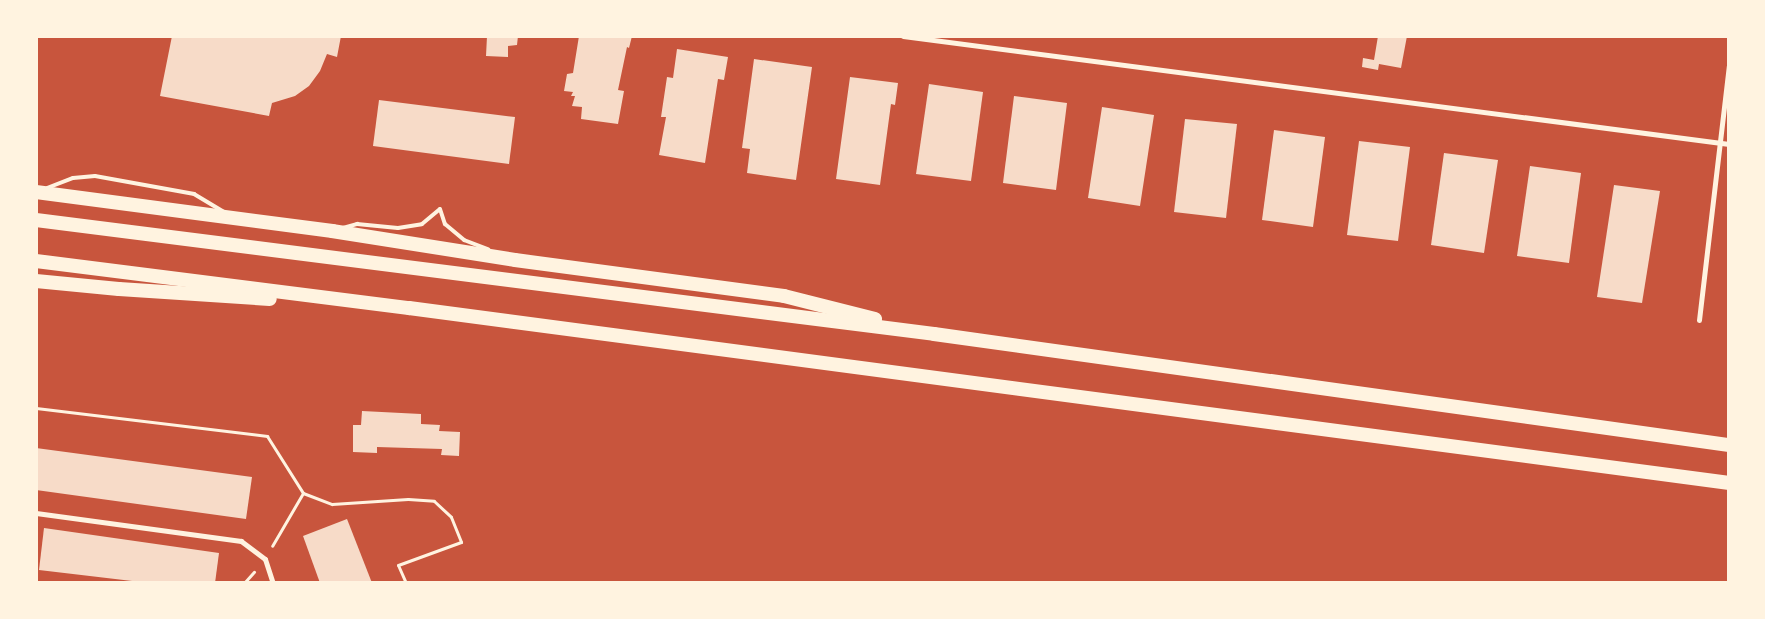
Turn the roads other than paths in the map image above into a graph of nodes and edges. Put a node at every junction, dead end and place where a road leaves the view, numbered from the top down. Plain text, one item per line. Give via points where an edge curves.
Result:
1 (903, 36) edge
2 (1729, 66) edge
3 (1718, 142) junction
4 (1729, 144) edge
5 (36, 192) edge
6 (235, 218) junction
7 (36, 220) edge
8 (332, 231) junction
9 (516, 260) junction
10 (36, 261) edge
11 (36, 281) edge
12 (408, 308) junction
13 (1699, 320) dead end
14 (934, 334) junction
15 (1729, 444) edge
16 (1729, 483) edge
17 (36, 512) edge
18 (273, 583) edge

1 - 3 street
2 - 3 street
3 - 4 street
3 - 13 street
5 - 6 highway
5 - 6 lane via 72,178 95,176 194,194
6 - 8 highway
7 - 14 highway
8 - 9 highway
8 - 9 lane via 358,224 398,228 422,224 440,208 444,224 464,240
9 - 14 highway via 784,296
10 - 12 highway
11 - 12 highway
12 - 16 highway
14 - 15 highway
17 - 18 street via 242,542 265,558

